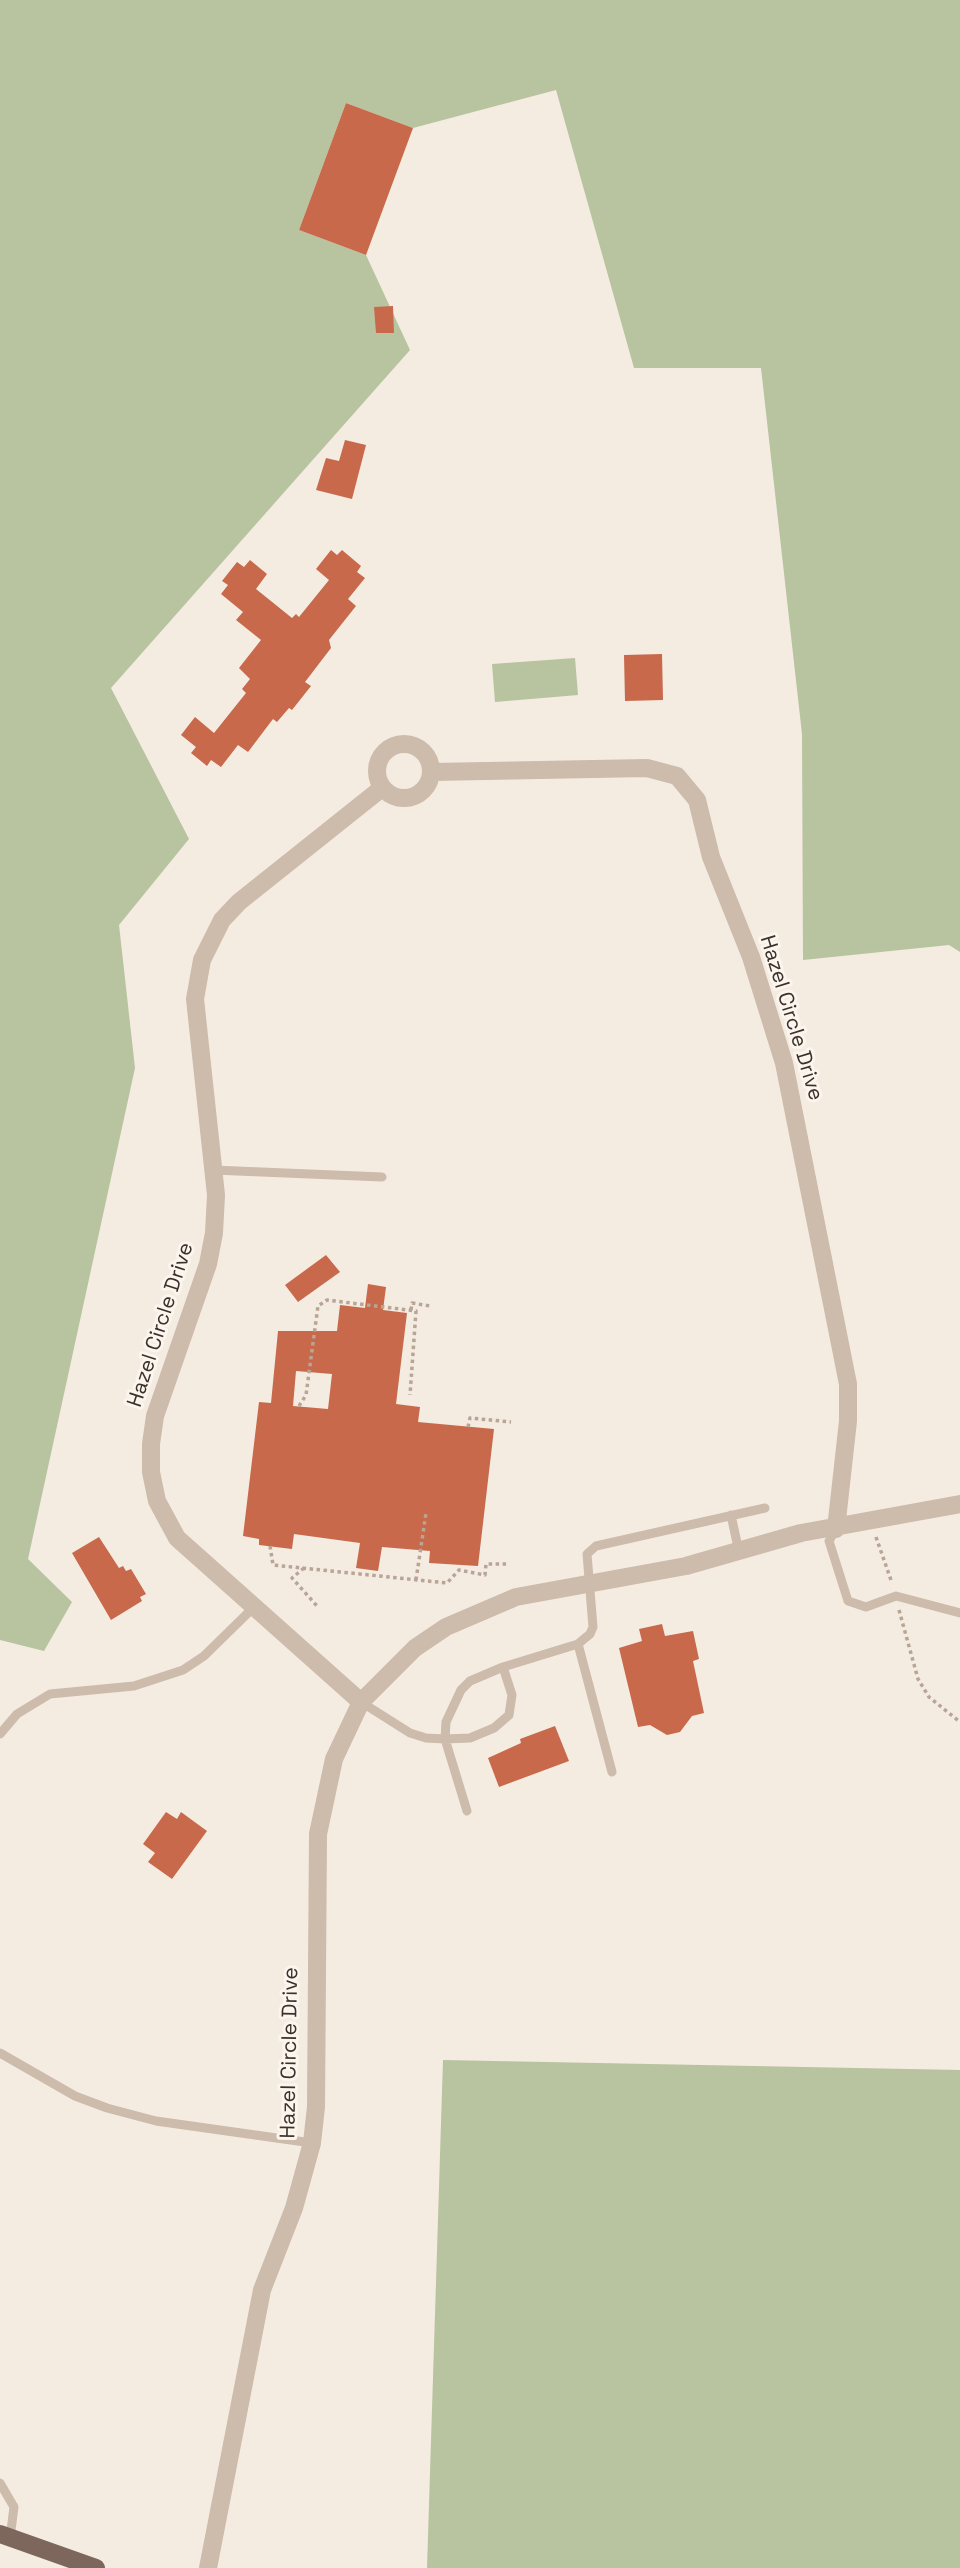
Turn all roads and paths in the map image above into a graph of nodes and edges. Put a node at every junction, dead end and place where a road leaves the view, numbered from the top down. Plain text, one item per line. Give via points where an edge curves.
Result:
1 (432, 772) junction
2 (382, 788) junction
3 (213, 1170) junction
4 (382, 1177) dead end
5 (430, 1306) dead end
6 (411, 1310) junction
7 (410, 1395) dead end
8 (299, 1406) dead end
9 (511, 1422) dead end
10 (468, 1427) dead end
11 (960, 1504) edge
12 (765, 1508) dead end
13 (426, 1513) dead end
14 (731, 1515) junction
15 (871, 1521) junction
16 (836, 1528) junction
17 (270, 1546) dead end
18 (739, 1552) junction
19 (506, 1564) dead end
20 (304, 1569) junction
21 (416, 1580) junction
22 (589, 1584) junction
23 (896, 1596) junction
24 (317, 1606) dead end
25 (253, 1608) junction
26 (960, 1612) edge
27 (578, 1644) junction
28 (503, 1667) junction
29 (361, 1702) junction
30 (960, 1722) edge
31 (0, 1734) edge
32 (444, 1739) junction
33 (612, 1772) dead end
34 (467, 1811) dead end
35 (0, 2053) edge
36 (312, 2143) junction
37 (0, 2483) edge
38 (5, 2536) edge
39 (96, 2568) edge
40 (208, 2568) edge

1 - 2 street via 426,788 413,798 396,798
1 - 2 street via 423,751 399,744 378,762
1 - 16 street, Hazel Circle Drive via 647,768 677,776 697,800 711,857 751,957 785,1063 848,1384
2 - 3 street, Hazel Circle Drive via 239,902 211,937 195,999
3 - 4 lane
3 - 25 street, Hazel Circle Drive via 212,1243 155,1416 151,1472 157,1501 177,1538
5 - 6 path via 412,1303
6 - 7 path via 416,1311
6 - 8 path via 327,1300 318,1306 306,1395
9 - 10 path via 470,1418
11 - 15 street, Hazel Circle Drive
12 - 14 lane
13 - 21 path
14 - 18 lane
14 - 22 lane via 596,1546 587,1554
15 - 16 street, Hazel Circle Drive
15 - 23 path
16 - 18 street, Hazel Circle Drive via 801,1533
16 - 23 lane via 829,1541 848,1601 866,1607
17 - 20 path via 273,1565
18 - 22 street, Hazel Circle Drive
19 - 21 path via 486,1563 485,1575 459,1570 447,1583
20 - 21 path
20 - 24 path via 292,1578
22 - 27 lane via 593,1627
22 - 29 street, Hazel Circle Drive via 516,1597 446,1627 415,1648
23 - 26 lane
23 - 30 path via 918,1679 929,1697
25 - 29 street, Hazel Circle Drive
25 - 31 lane via 205,1656 183,1670 134,1686 50,1694 17,1714
27 - 28 lane
27 - 33 lane
28 - 32 lane via 470,1681 461,1690 446,1722
28 - 32 lane via 512,1695 504,1722 470,1738
29 - 32 lane via 410,1733
29 - 36 street, Hazel Circle Drive via 334,1759 318,1833
32 - 34 lane
35 - 36 lane via 75,2096 107,2108 156,2121
36 - 40 street, Hazel Circle Drive via 295,2208 262,2290
37 - 38 lane via 13,2507
38 - 39 main road

